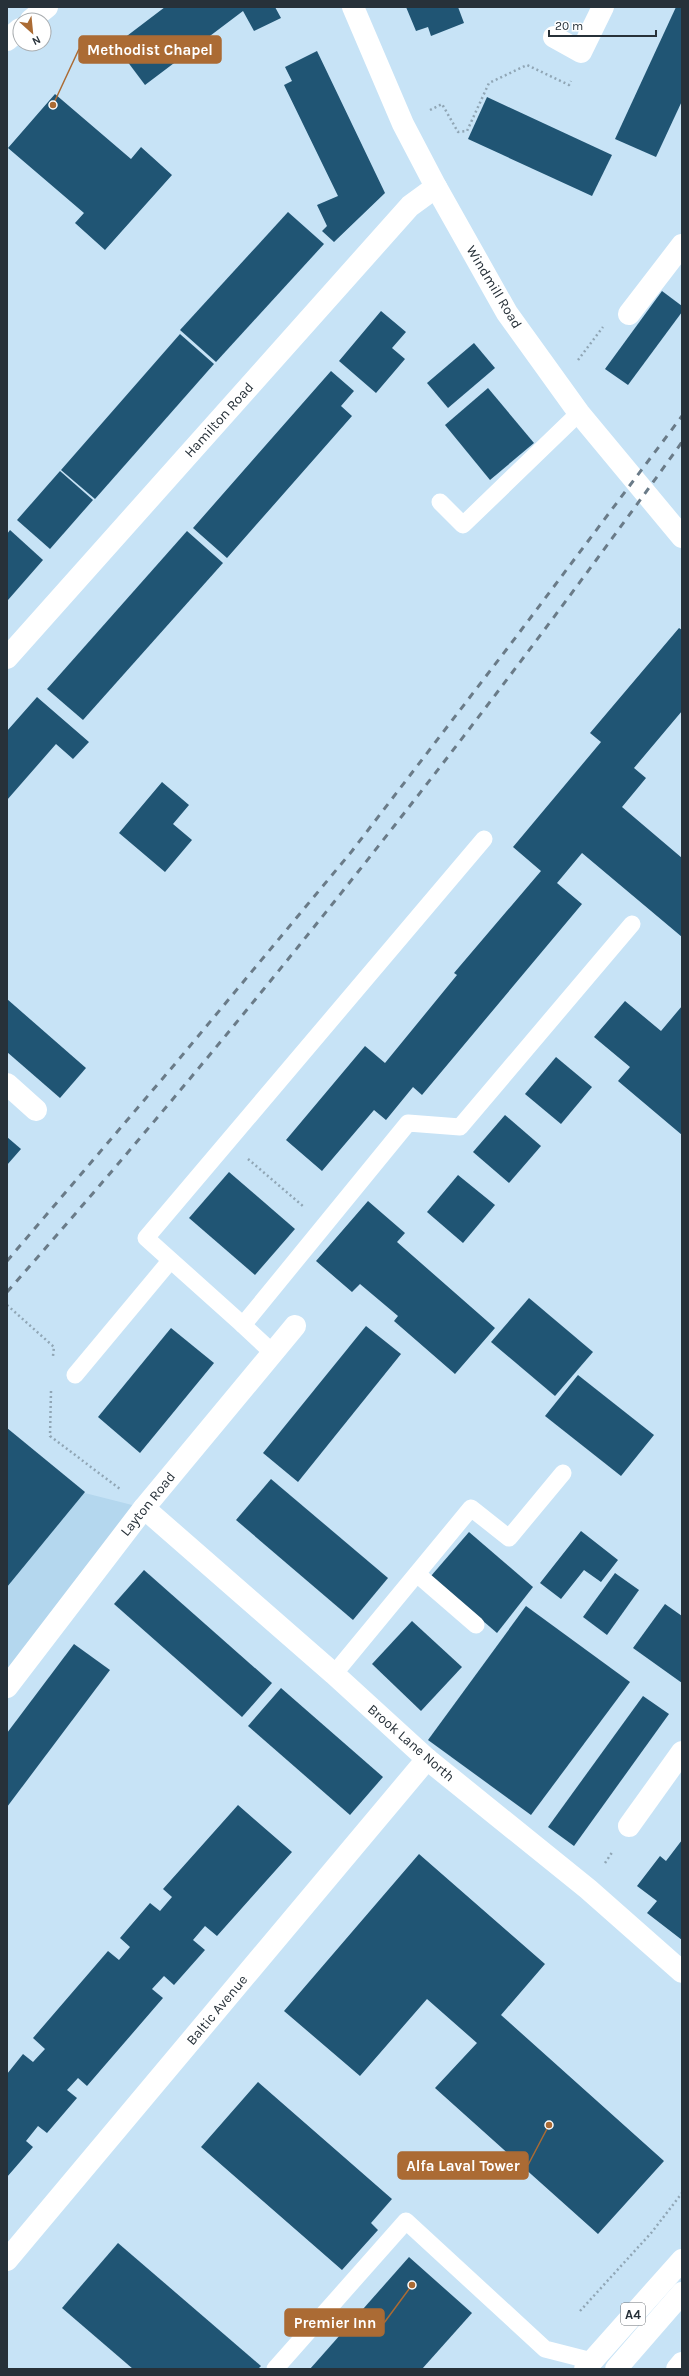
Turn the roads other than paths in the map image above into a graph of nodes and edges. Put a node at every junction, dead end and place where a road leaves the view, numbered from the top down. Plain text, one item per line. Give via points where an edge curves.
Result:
1 (353, 7) edge
2 (603, 7) edge
3 (554, 37) dead end
4 (436, 187) junction
5 (682, 245) edge
6 (629, 314) dead end
7 (585, 420) junction
8 (440, 502) dead end
9 (678, 534) edge
10 (7, 658) edge
11 (484, 839) dead end
12 (632, 924) dead end
13 (7, 1084) edge
14 (36, 1110) dead end
15 (170, 1261) junction
16 (243, 1325) junction
17 (295, 1326) dead end
18 (273, 1353) junction
19 (75, 1375) dead end
20 (563, 1473) dead end
21 (144, 1508) junction
22 (417, 1574) junction
23 (476, 1625) dead end
24 (334, 1674) junction
25 (7, 1687) edge
26 (682, 1752) edge
27 (427, 1760) junction
28 (629, 1826) road end
29 (682, 1972) edge
30 (7, 2260) edge
31 (682, 2260) edge
32 (682, 2293) edge
33 (682, 2363) edge
34 (588, 2365) edge
35 (275, 2369) edge
36 (616, 2369) edge
37 (676, 2369) edge

1 - 4 main road, Windmill Road via 403,124
2 - 3 main road via 581,52
4 - 7 main road, Windmill Road via 507,313
4 - 10 main road, Hamilton Road via 410,206
5 - 6 main road
7 - 8 lane via 463,525
7 - 9 main road, Windmill Road
11 - 15 lane via 146,1238
12 - 16 lane via 460,1127 408,1124
13 - 14 main road
15 - 16 lane
15 - 19 lane
16 - 18 lane
17 - 18 main road, Layton Road
18 - 21 main road, Layton Road
20 - 22 lane via 509,1538 471,1508
21 - 24 main road, Brook Lane North
21 - 25 main road, Layton Road
22 - 23 lane
22 - 24 lane
24 - 27 main road, Brook Lane North
26 - 28 main road
27 - 29 main road, Brook Lane North via 588,1889
27 - 30 main road, Baltic Avenue
31 - 34 main road, A4
32 - 36 main road
33 - 37 main road
34 - 35 lane via 545,2349 406,2221

